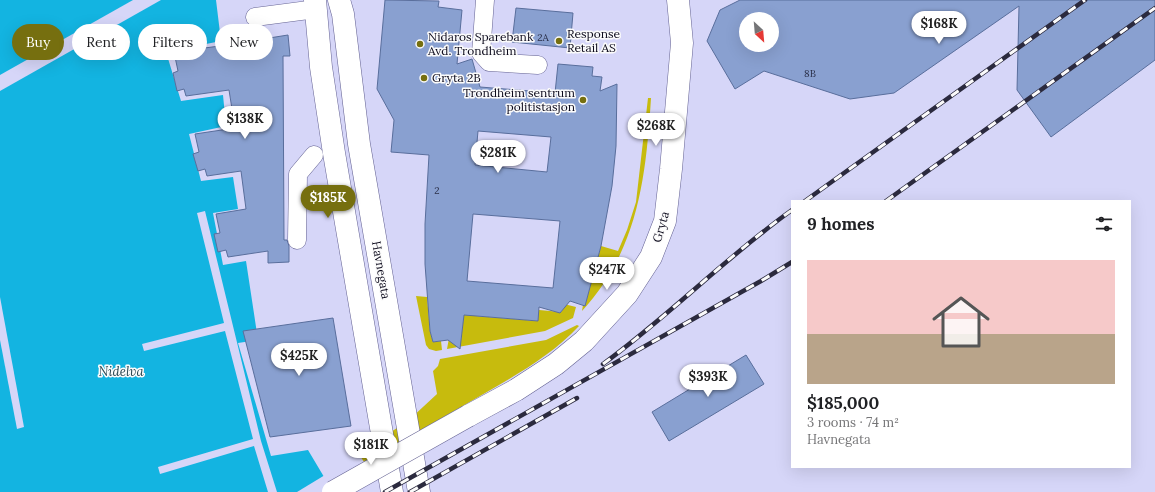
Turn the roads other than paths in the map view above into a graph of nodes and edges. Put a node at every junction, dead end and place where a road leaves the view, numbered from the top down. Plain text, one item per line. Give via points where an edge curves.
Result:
1 (485, 0) edge
2 (678, 0) edge
3 (316, 4) edge
4 (344, 5) edge
5 (255, 17) dead end
6 (538, 65) dead end
7 (314, 155) dead end
8 (297, 240) dead end
9 (333, 492) edge
10 (392, 492) edge
11 (419, 492) edge

1 - 6 lane via 481,53 489,62
2 - 9 main road, Gryta, bridge via 682,43 665,222 651,257 627,294 584,341 556,364 516,390
3 - 5 lane
3 - 10 main road via 321,67 334,154
4 - 11 main road, Havnegata via 359,144
7 - 8 lane via 298,174

